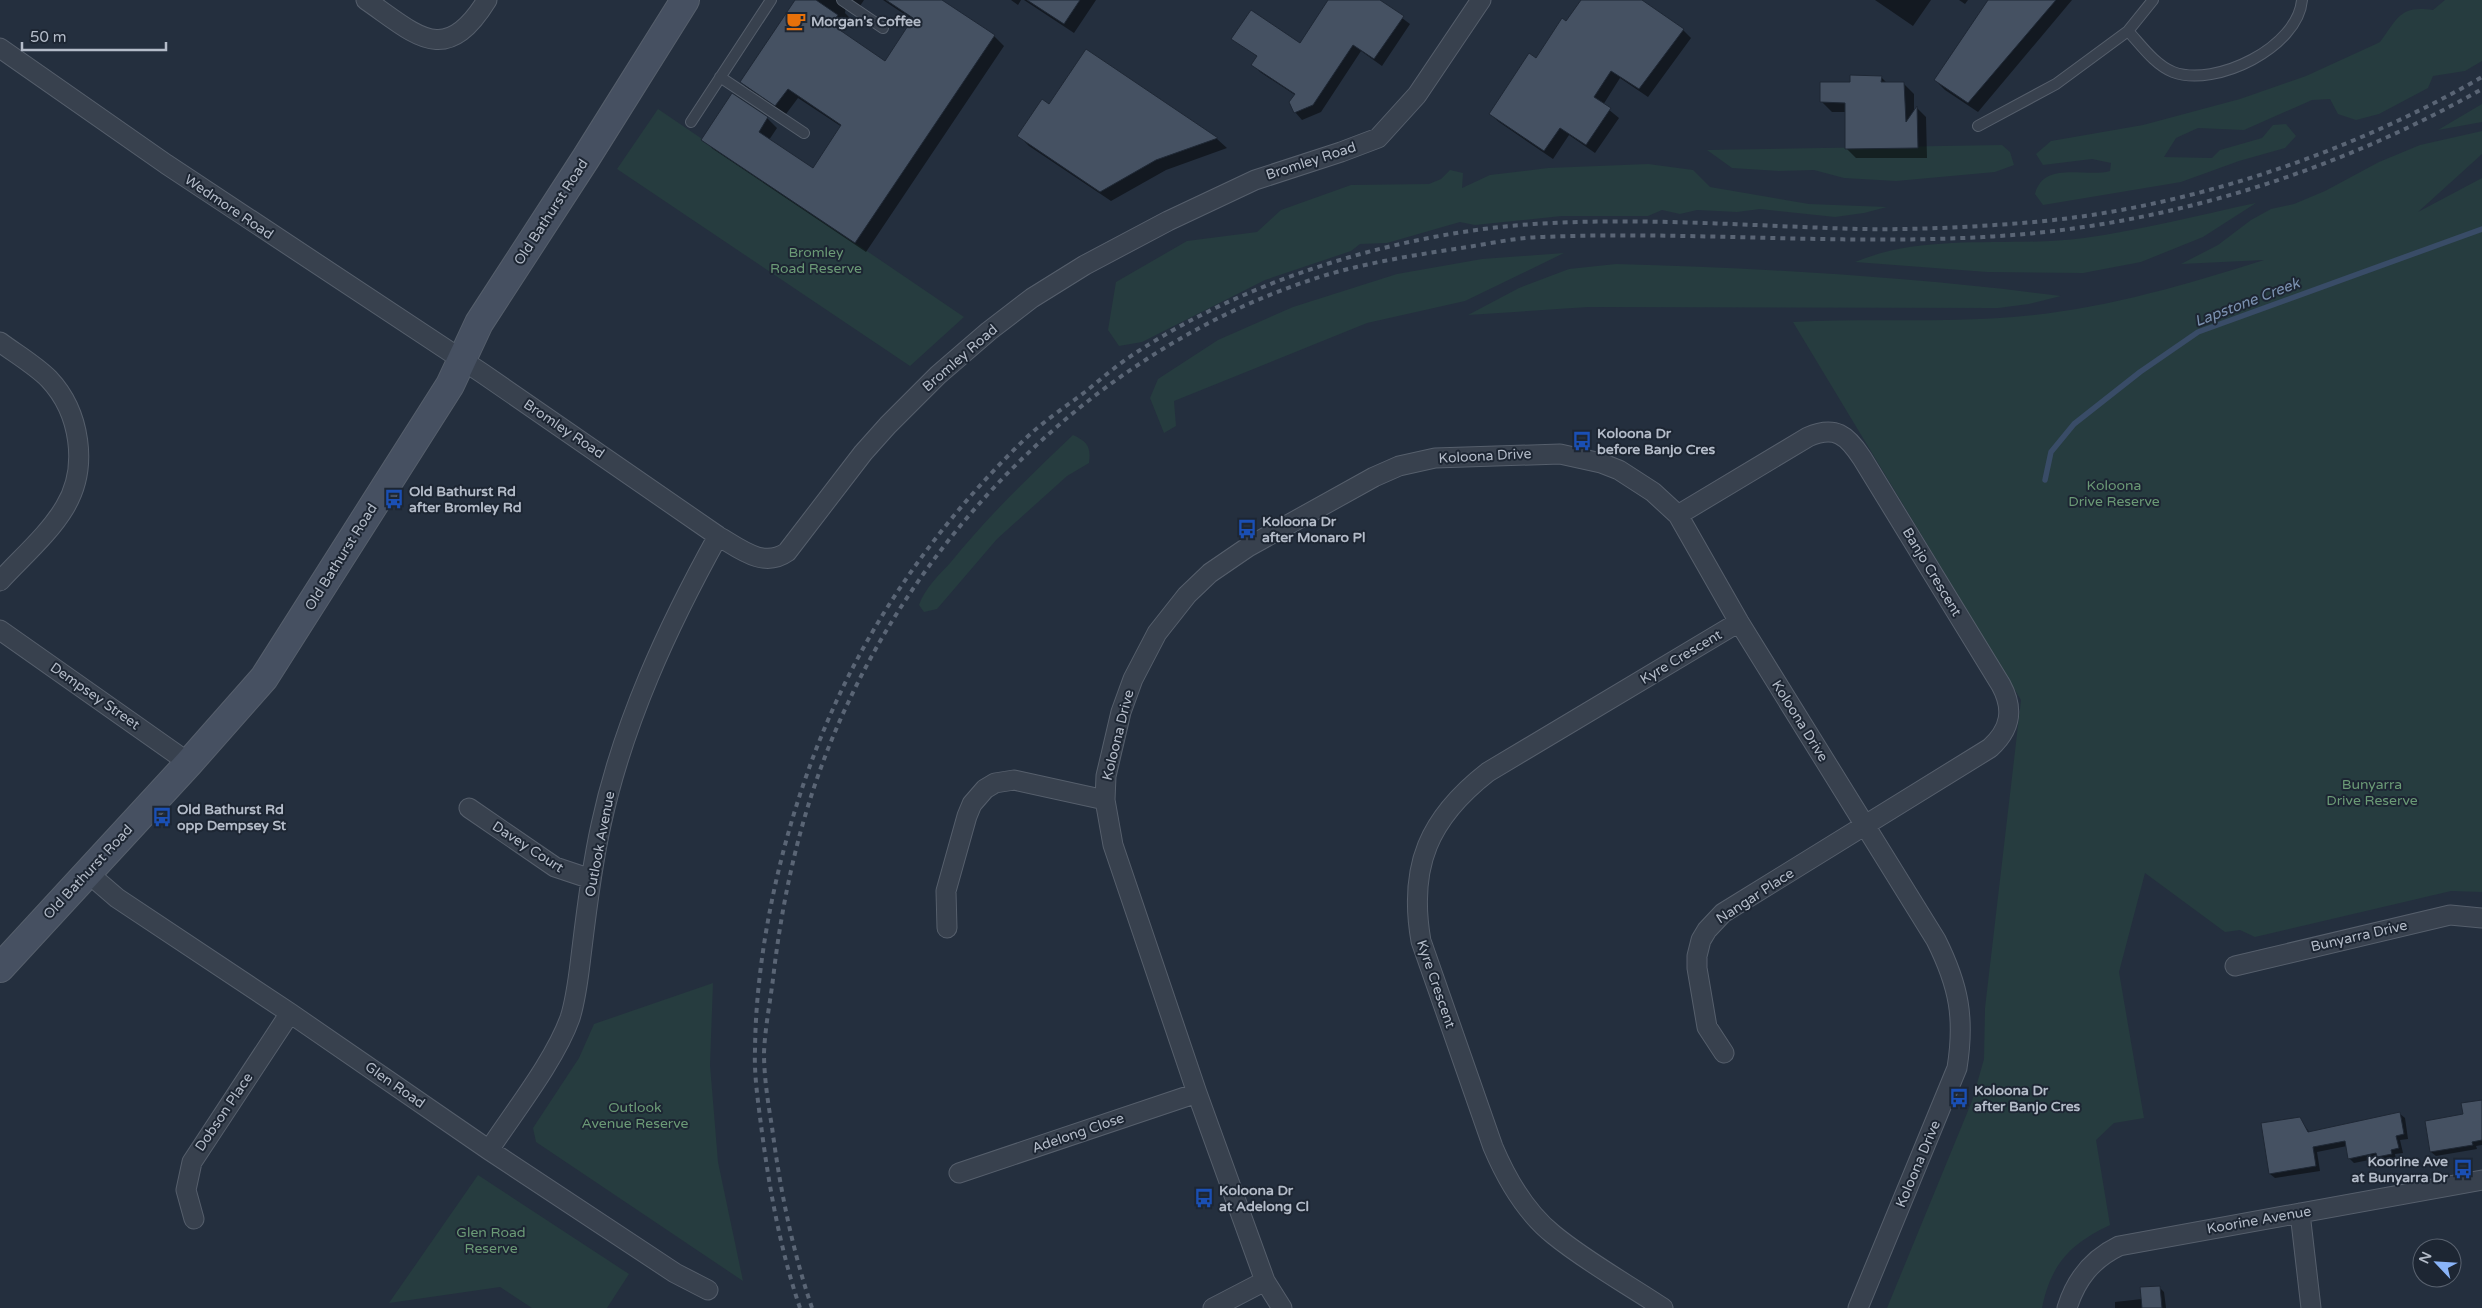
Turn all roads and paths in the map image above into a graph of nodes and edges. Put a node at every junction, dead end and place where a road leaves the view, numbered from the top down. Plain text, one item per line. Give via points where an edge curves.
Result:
1 (366, 0) edge
2 (487, 0) edge
3 (685, 0) edge
4 (771, 0) edge
5 (842, 0) edge
6 (1481, 0) edge
7 (2153, 0) edge
8 (2302, 0) edge
9 (883, 28) dead end
10 (2128, 31) junction
11 (0, 48) edge
12 (720, 77) junction
13 (691, 122) dead end
14 (1978, 126) dead end
15 (804, 133) dead end
16 (0, 342) edge
17 (461, 360) junction
18 (1678, 515) junction
19 (718, 536) junction
20 (0, 582) edge
21 (1739, 622) junction
22 (0, 630) edge
23 (189, 763) junction
24 (1105, 800) junction
25 (469, 808) dead end
26 (1865, 827) junction
27 (88, 872) junction
28 (591, 879) junction
29 (2482, 918) edge
30 (947, 928) dead end
31 (2236, 966) dead end
32 (0, 968) edge
33 (290, 1013) junction
34 (1724, 1053) dead end
35 (1197, 1093) junction
36 (489, 1150) junction
37 (959, 1173) dead end
38 (2482, 1180) edge
39 (2300, 1213) junction
40 (194, 1219) dead end
41 (1265, 1281) junction
42 (708, 1290) dead end
43 (1213, 1308) edge
44 (1282, 1308) edge
45 (1663, 1308) edge
46 (1858, 1308) edge
47 (2067, 1308) edge
48 (2311, 1308) edge

1 - 2 street via 412,32 439,41 450,39 467,28
3 - 17 main road, Old Bathurst Road via 478,323
4 - 12 lane
5 - 9 lane
6 - 19 street, Bromley Road via 1417,95 1378,138 1255,180 1168,221 1085,265 1032,298 950,364 888,425 781,556 760,559
7 - 10 lane
8 - 10 lane via 2291,29 2276,45 2222,72 2194,76 2174,72 2158,63
10 - 14 lane via 2056,84
11 - 17 street, Wedmore Road via 262,230
12 - 13 lane
12 - 15 lane
16 - 20 street via 42,372 59,392 70,410 79,452 76,479 66,505
17 - 19 street, Bromley Road
17 - 23 main road, Old Bathurst Road via 450,386 279,656 253,691
18 - 21 street, Koloona Drive
18 - 24 street, Koloona Drive via 1653,492 1620,470 1580,457 1551,454 1455,456 1418,461 1386,471 1248,547 1210,573 1187,595 1157,633 1133,679 1108,763
18 - 26 street, Banjo Crescent via 1808,437 1824,431 1839,434 1854,446 1862,458 2001,685 2010,705 2008,722 1997,742
19 - 28 street, Outlook Avenue via 675,618 634,715 607,801
21 - 26 street, Koloona Drive
21 - 45 street, Kyre Crescent via 1488,772 1463,791 1439,820 1421,866 1418,890 1416,916 1421,941 1506,1176 1526,1205 1554,1235
22 - 23 street, Dempsey Street
23 - 27 main road, Old Bathurst Road
24 - 30 street via 1014,780 995,783 985,789 972,804 946,891
24 - 35 street, Koloona Drive via 1113,844
25 - 28 street, Davey Court via 555,867
26 - 34 street, Nangar Place via 1723,913 1707,930 1698,948 1696,968 1707,1027
26 - 46 street, Koloona Drive via 1946,960 1960,1002 1962,1025 1957,1068
27 - 32 main road, Old Bathurst Road
27 - 33 street, Glen Road via 117,898
28 - 36 street, Outlook Avenue via 570,1018 552,1053
29 - 31 street, Bunyarra Drive via 2450,914
33 - 36 street, Glen Road
33 - 40 street, Dobson Place via 192,1162 186,1190
35 - 37 street, Adelong Close
35 - 41 street, Koloona Drive
36 - 42 street, Glen Road via 675,1273
38 - 39 street, Koorine Avenue
39 - 47 street, Koorine Avenue via 2119,1246 2105,1252 2086,1270
39 - 48 street
41 - 43 street
41 - 44 street, Koloona Drive

